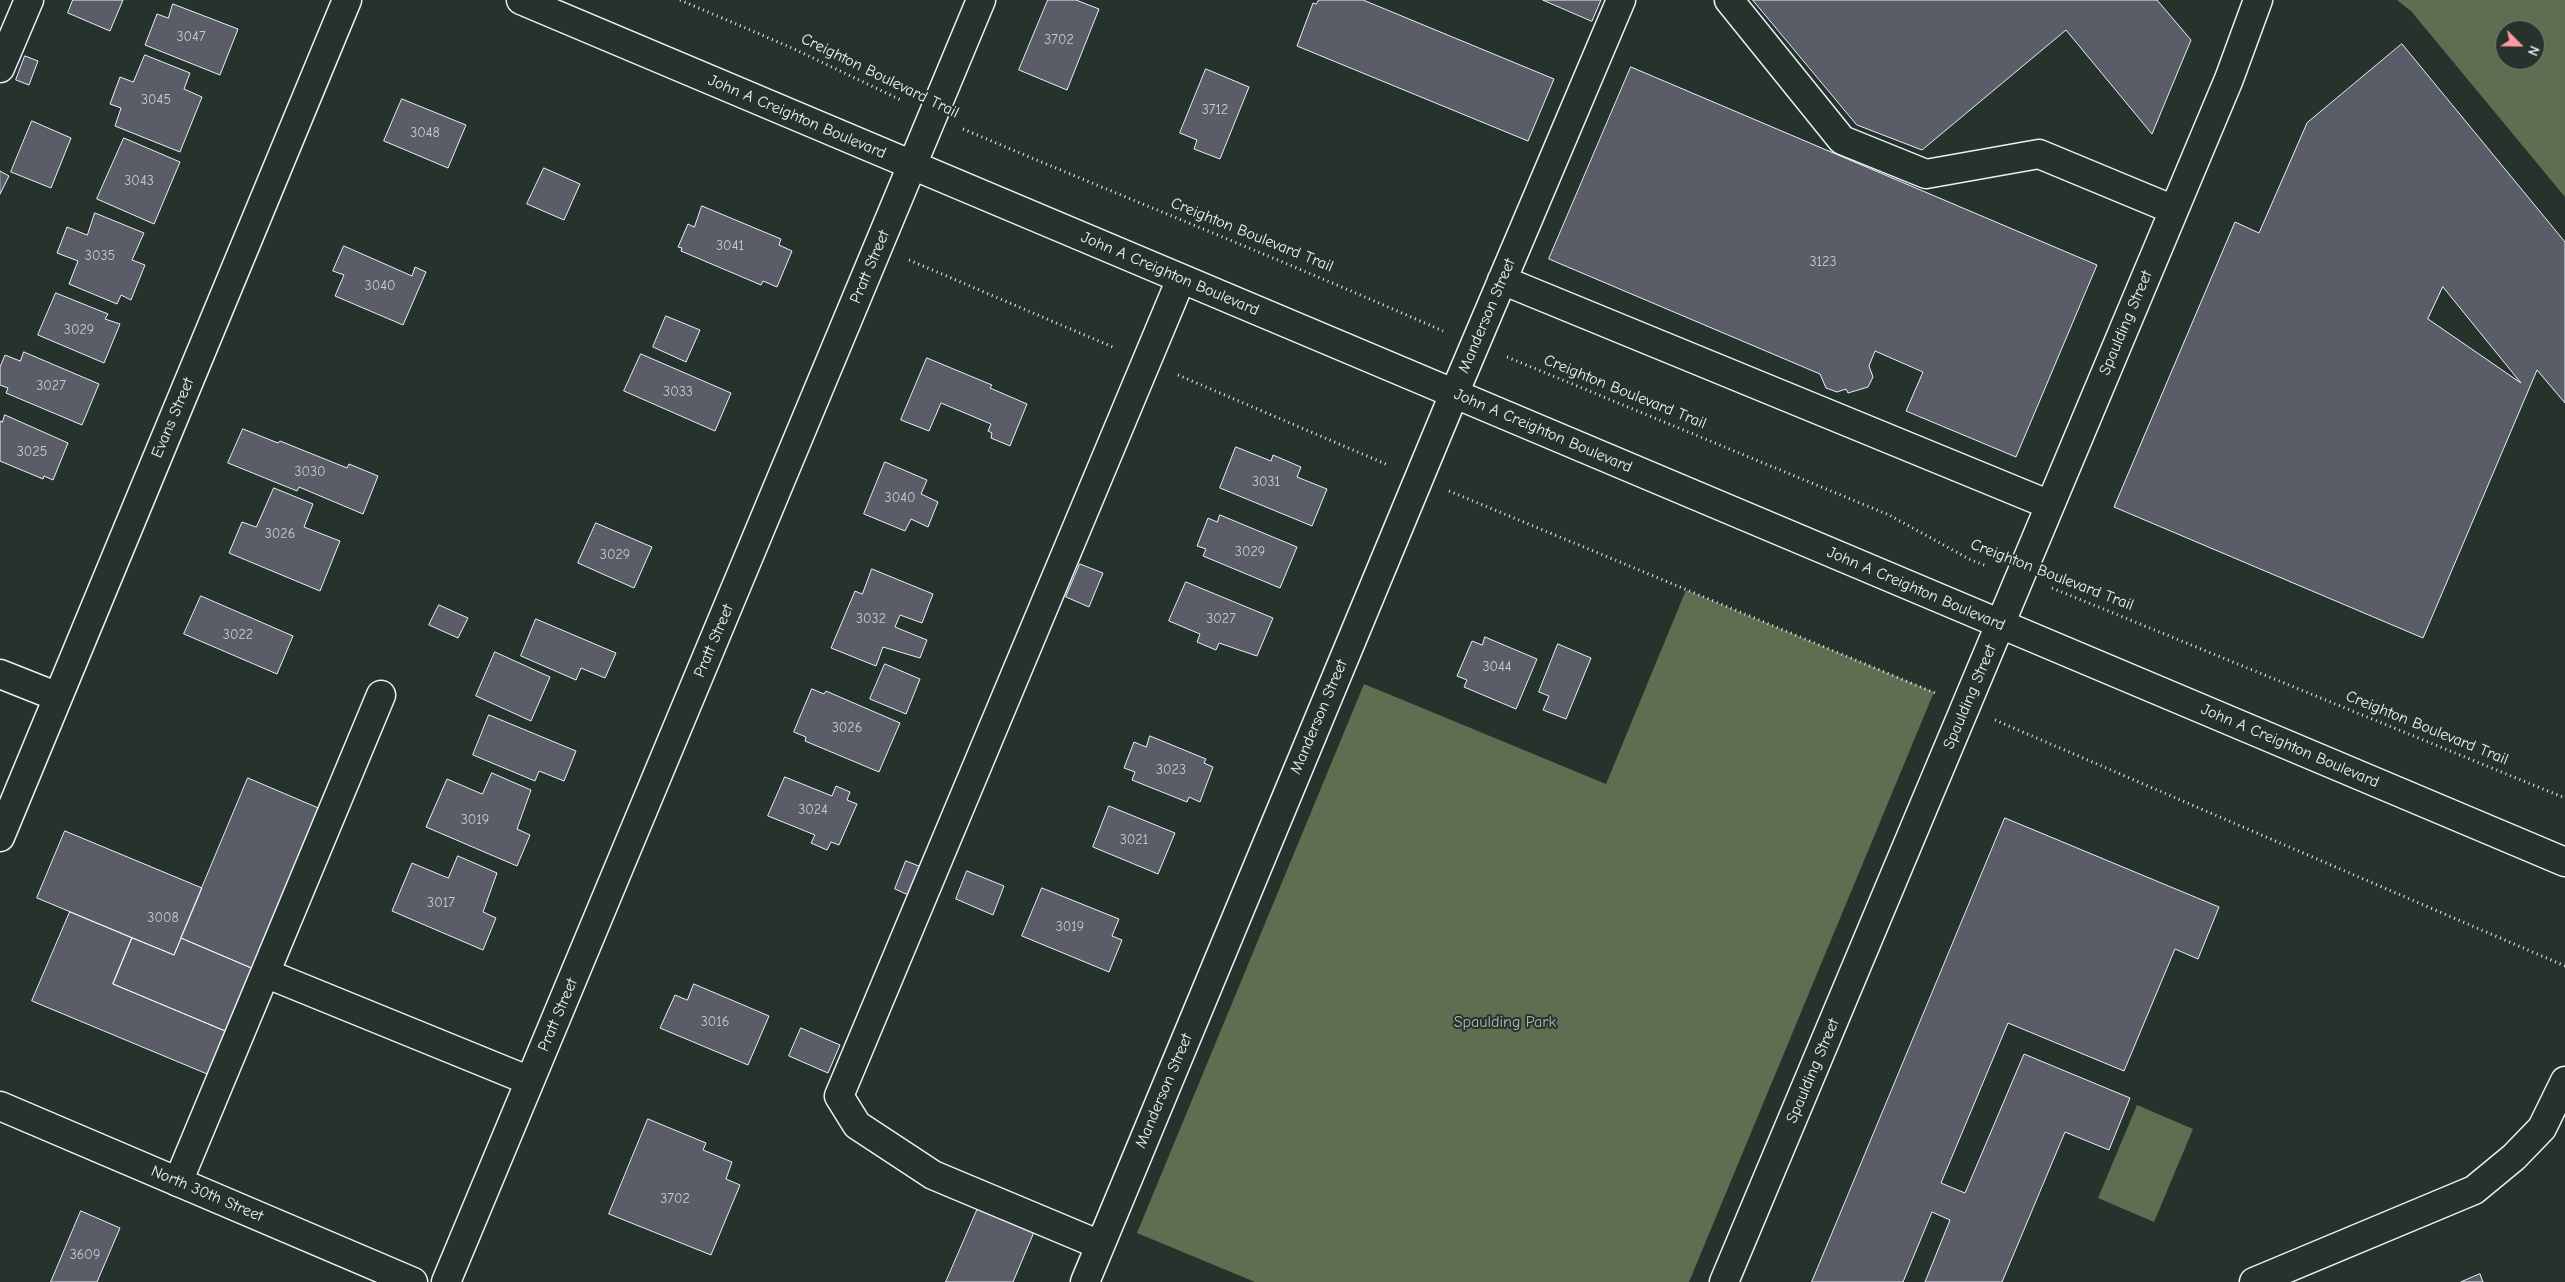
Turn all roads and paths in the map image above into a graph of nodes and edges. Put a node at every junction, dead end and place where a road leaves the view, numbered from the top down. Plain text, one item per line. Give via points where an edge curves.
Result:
1 (28, 0) edge
2 (346, 0) edge
3 (522, 0) edge
4 (680, 0) edge
5 (981, 0) edge
6 (1621, 0) edge
7 (1729, 0) edge
8 (2258, 0) edge
9 (0, 68) edge
10 (933, 116) junction
11 (912, 166) junction
12 (2174, 210) junction
13 (1181, 279) junction
14 (1502, 280) junction
15 (1475, 345) junction
16 (1454, 394) junction
17 (2050, 506) junction
18 (2020, 578) junction
19 (2000, 625) junction
20 (0, 674) edge
21 (381, 695) dead end
22 (58, 697) junction
23 (1994, 720) dead end
24 (2565, 798) edge
25 (0, 837) edge
26 (2565, 862) edge
27 (2565, 966) edge
28 (265, 973) junction
29 (530, 1081) junction
30 (2565, 1081) edge
31 (0, 1106) edge
32 (178, 1182) junction
33 (1100, 1245) junction
34 (413, 1282) edge
35 (446, 1282) edge
36 (1085, 1282) edge
37 (1724, 1282) edge
38 (2254, 1282) edge

1 - 9 street
2 - 22 street, Evans Street
3 - 11 street, John A Creighton Boulevard
4 - 10 path, Creighton Boulevard Trail via 792,48
5 - 10 street, Pratt Street
6 - 14 street, Manderson Street
7 - 12 street via 1842,140 1926,174 2039,154
8 - 12 street, Spaulding Street
10 - 11 street, Pratt Street
10 - 15 path, Creighton Boulevard Trail
11 - 13 street, John A Creighton Boulevard
11 - 29 street, Pratt Street
12 - 17 street, Spaulding Street
13 - 16 street, John A Creighton Boulevard
13 - 33 street via 839,1096 858,1125 932,1174
14 - 15 street, Manderson Street
14 - 17 street
15 - 16 street, Manderson Street
15 - 18 path, Creighton Boulevard Trail via 1889,515 1971,560
16 - 19 street, John A Creighton Boulevard
16 - 33 street, Manderson Street
17 - 18 street, Spaulding Street
18 - 19 street, Spaulding Street
18 - 24 path, Creighton Boulevard Trail via 2080,598
19 - 26 street, John A Creighton Boulevard
19 - 37 street, Spaulding Street
20 - 22 street
21 - 28 street
22 - 25 street, Evans Street
23 - 27 path
28 - 29 street
28 - 32 street
29 - 35 street, Pratt Street
30 - 38 street via 2542,1128 2514,1157 2474,1190
31 - 32 street, North 30th Street
32 - 34 street, North 30th Street
33 - 36 street, Manderson Street

